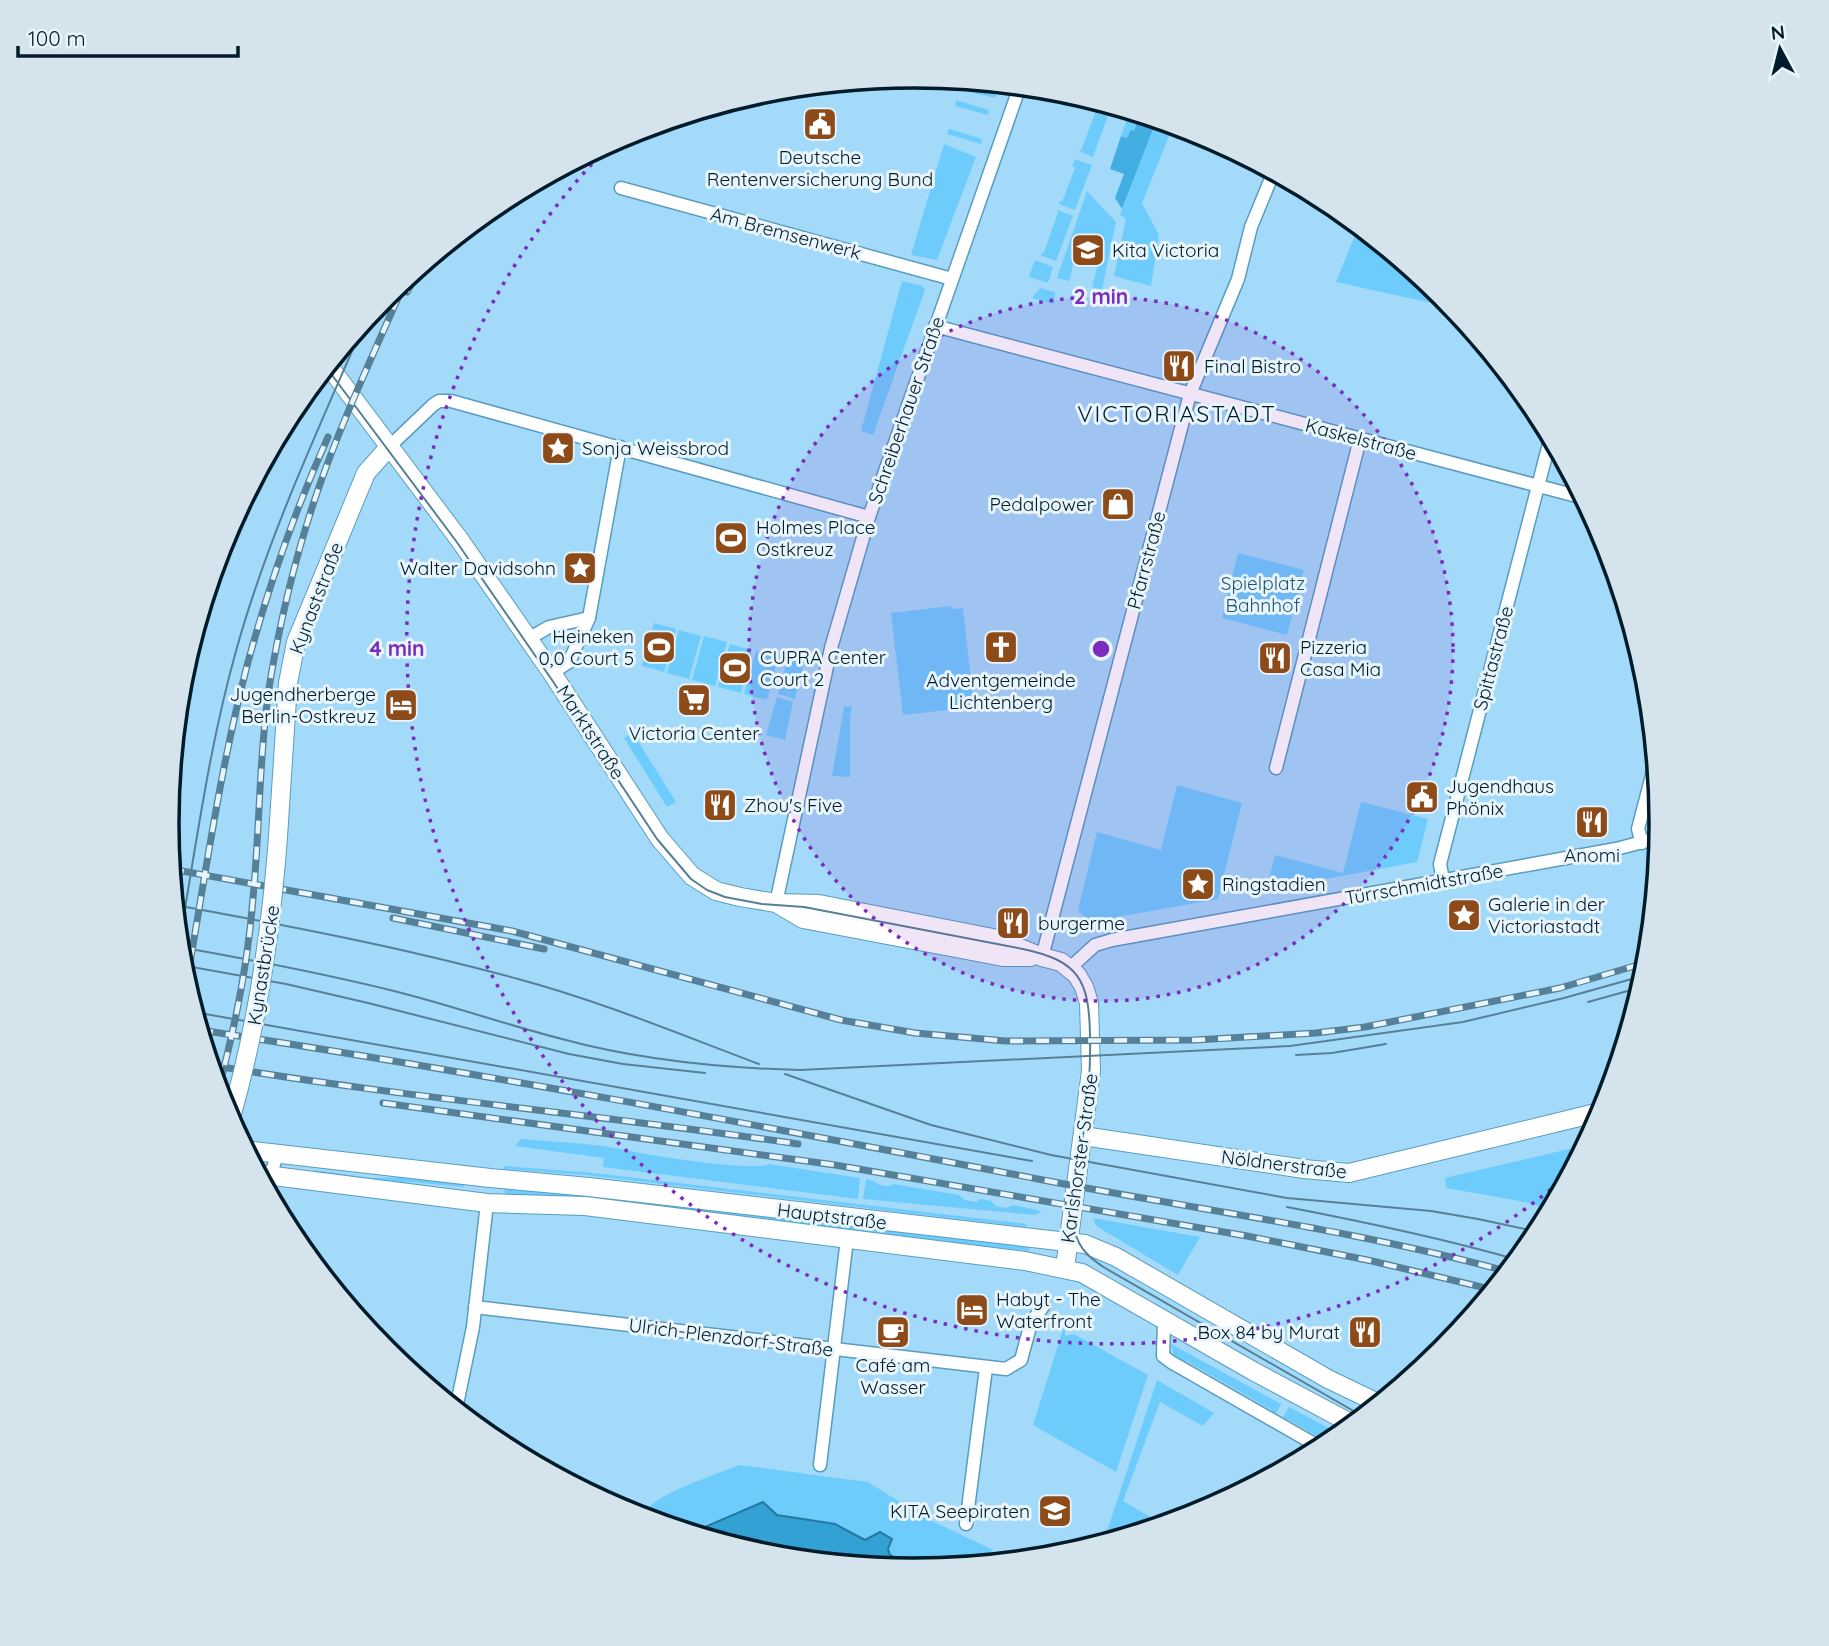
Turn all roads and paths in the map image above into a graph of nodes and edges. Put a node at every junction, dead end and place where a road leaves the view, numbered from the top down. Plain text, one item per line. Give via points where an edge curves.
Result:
1 (1017, 95) edge
2 (1271, 180) edge
3 (621, 188) dead end
4 (952, 279) junction
5 (935, 327) junction
6 (333, 372) edge
7 (1190, 394) junction
8 (1360, 439) junction
9 (390, 446) junction
10 (620, 447) junction
11 (1548, 449) edge
12 (1538, 486) junction
13 (1572, 495) edge
14 (869, 517) junction
15 (589, 618) junction
16 (528, 639) junction
17 (552, 673) junction
18 (1276, 768) dead end
19 (1649, 789) edge
20 (280, 806) joint
21 (1649, 841) edge
22 (1642, 843) junction
23 (1443, 880) junction
24 (776, 904) junction
25 (1042, 957) junction
26 (1070, 968) junction
27 (235, 1103) edge
28 (1589, 1115) edge
29 (1083, 1136) junction
30 (257, 1151) edge
31 (278, 1153) junction
32 (269, 1174) edge
33 (490, 1178) junction
34 (272, 1181) edge
35 (486, 1203) junction
36 (847, 1239) junction
37 (1067, 1241) junction
38 (1065, 1268) junction
39 (1044, 1305) dead end
40 (475, 1307) junction
41 (1164, 1321) junction
42 (834, 1349) junction
43 (986, 1368) junction
44 (458, 1399) edge
45 (1371, 1399) edge
46 (1344, 1420) edge
47 (1311, 1443) edge
48 (820, 1465) dead end
49 (966, 1524) dead end

1 - 4 street, Schreiberhauer Straße
2 - 7 street, Pfarrstraße via 1251,227 1238,279
3 - 4 street, Am Bremsenwerk
4 - 5 street, Schreiberhauer Straße
5 - 7 street, Kaskelstraße
5 - 14 street, Schreiberhauer Straße
6 - 9 main road, Marktstraße
7 - 8 street, Kaskelstraße
7 - 25 street, Pfarrstraße
8 - 12 street, Kaskelstraße
8 - 18 street
9 - 10 street via 439,401 469,404
9 - 16 main road, Marktstraße
9 - 20 main road, Kynaststraße via 366,473 296,642 288,684
10 - 14 street
10 - 15 street
11 - 12 street, Spittastraße
12 - 13 street, Kaskelstraße
12 - 23 street, Spittastraße via 1440,864
14 - 24 street, Schreiberhauer Straße via 831,648
15 - 16 street via 549,627
15 - 17 street via 569,662
16 - 17 main road, Marktstraße
17 - 24 main road, Marktstraße via 685,870 716,891
19 - 22 street via 1638,829
20 - 27 main road, Kynastbrücke, bridge via 265,967
21 - 22 street, Türrschmidtstraße
22 - 23 street, Türrschmidtstraße
23 - 26 street, Türrschmidtstraße via 1107,941 1095,945
24 - 25 main road, Marktstraße via 820,904 950,928 999,939
25 - 26 main road, Marktstraße
26 - 29 main road, Karlshorster Straße via 1084,987 1089,1010 1091,1071
28 - 29 main road, Nöldnerstraße via 1349,1173
29 - 37 main road, Karlshorster Straße
30 - 31 main road, Hauptstraße
31 - 32 street
31 - 33 main road, Hauptstraße
33 - 35 main road
33 - 37 main road, Hauptstraße
34 - 35 main road, Hauptstraße
35 - 36 main road, Hauptstraße via 585,1206
35 - 40 street
36 - 38 main road, Hauptstraße
36 - 42 street
37 - 38 main road, Karlshorster Straße
37 - 45 main road, Hauptstraße via 1116,1257
38 - 41 main road, Hauptstraße via 1097,1281
39 - 43 street, Ulrich-Plenzdorf-Straße via 1031,1323 1021,1360 1006,1369
40 - 42 street, Ulrich-Plenzdorf-Straße
40 - 44 street
41 - 46 main road, Hauptstraße
41 - 47 street via 1163,1356
42 - 43 street, Ulrich-Plenzdorf-Straße
42 - 48 street
43 - 49 street

